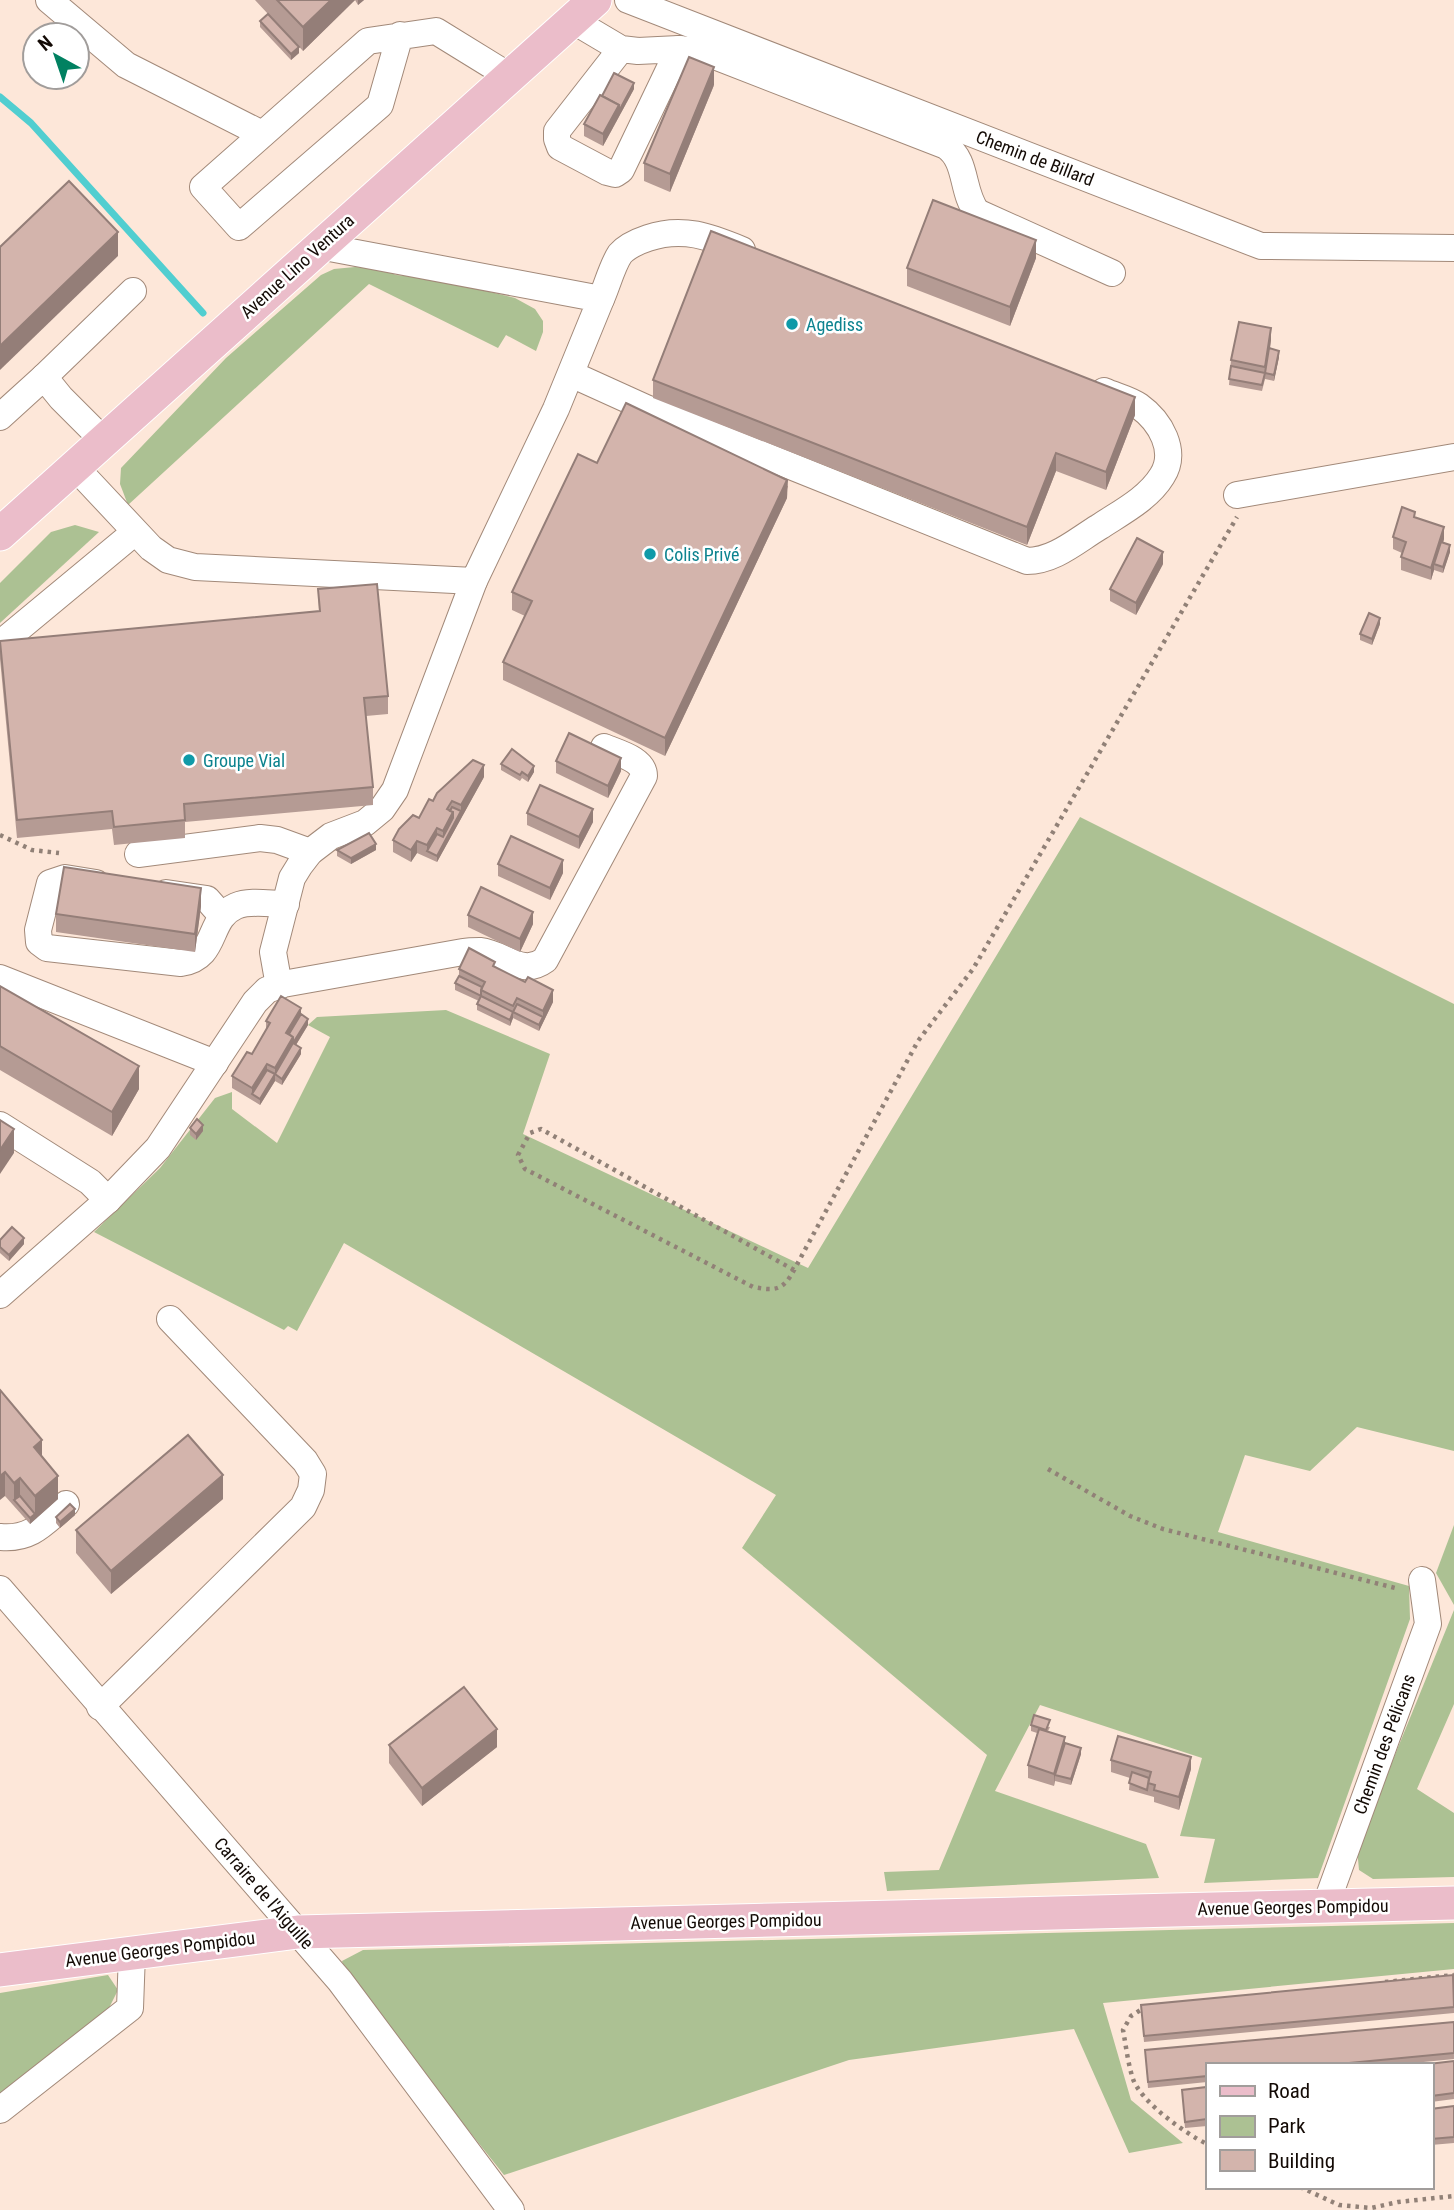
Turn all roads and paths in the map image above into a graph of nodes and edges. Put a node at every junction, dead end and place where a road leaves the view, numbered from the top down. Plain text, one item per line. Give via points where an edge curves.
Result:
1 (49, 0) edge
2 (628, 0) edge
3 (583, 10) edge
4 (400, 35) junction
5 (679, 48) junction
6 (621, 49) junction
7 (509, 76) junction
8 (262, 134) junction
9 (319, 246) junction
10 (1454, 247) edge
11 (767, 260) edge
12 (1112, 273) dead end
13 (134, 291) dead end
14 (601, 299) junction
15 (571, 374) junction
16 (44, 377) junction
17 (1086, 384) edge
18 (0, 417) edge
19 (104, 441) junction
20 (1454, 457) edge
21 (75, 467) junction
22 (1247, 493) joint
23 (135, 532) junction
24 (0, 534) edge
25 (474, 581) junction
26 (0, 644) edge
27 (604, 747) edge
28 (310, 852) junction
29 (138, 854) dead end
30 (286, 904) junction
31 (222, 916) junction
32 (0, 978) edge
33 (279, 986) junction
34 (215, 1063) junction
35 (0, 1125) edge
36 (108, 1200) junction
37 (794, 1270) junction
38 (0, 1295) edge
39 (170, 1319) dead end
40 (1048, 1469) dead end
41 (66, 1504) edge
42 (0, 1537) edge
43 (0, 1589) edge
44 (1423, 1591) joint
45 (100, 1707) junction
46 (1454, 1903) edge
47 (1325, 1907) junction
48 (298, 1932) junction
49 (132, 1953) junction
50 (0, 1970) edge
51 (1454, 1975) edge
52 (1373, 1983) edge
53 (1159, 2005) edge
54 (0, 2110) edge
55 (1206, 2144) edge
56 (1304, 2189) edge
57 (1454, 2196) edge
58 (511, 2210) edge

1 - 8 street via 126,65
2 - 10 street, Chemin de Billard via 1261,246
3 - 6 street
3 - 7 main road, Avenue Lino Ventura
4 - 7 street via 436,31
4 - 8 street via 368,41
4 - 8 street via 380,105 239,227 203,187
5 - 6 street
5 - 6 street via 621,170 615,174 560,146 557,131
5 - 12 street via 705,52 946,146 960,163 969,202 977,212
7 - 9 main road, Avenue Lino Ventura
9 - 14 street
9 - 19 main road, Avenue Lino Ventura
11 - 14 street via 704,235 660,234 621,254
13 - 16 street
14 - 15 street
15 - 17 street via 1027,561 1056,554 1129,508 1164,475 1168,454 1164,435 1152,417 1137,404
15 - 25 street
16 - 18 street
16 - 19 street
19 - 21 main road, Avenue Lino Ventura
20 - 22 street
21 - 23 street
21 - 24 main road, Avenue Lino Ventura
22 - 37 path via 1235,521 972,970 918,1041
23 - 25 street via 168,560 195,567
23 - 26 street
25 - 28 street via 395,790 365,823 331,836
27 - 33 street via 640,763 644,776 545,960 537,966 527,968 482,951 463,951
28 - 29 street via 260,838
28 - 30 street via 292,878
30 - 31 street via 244,904
30 - 33 street via 273,952
31 - 31 street via 204,952 194,961 181,963 47,948 39,942 50,883 65,878 207,899
32 - 34 street
33 - 34 street via 255,1002
34 - 36 street via 158,1148
35 - 36 street via 90,1182
36 - 38 street
37 - 37 path via 787,1284 771,1291 753,1287 525,1169 518,1155 530,1133 541,1129
39 - 45 street via 305,1461 313,1474 311,1490 303,1507
40 - 44 path via 1130,1516 1163,1529
41 - 42 street via 35,1531 19,1538
43 - 45 street, Carraire de l'Aiguille
44 - 47 street, Chemin des Pélicans via 1428,1624
45 - 48 street, Carraire de l'Aiguille
46 - 47 main road, Avenue Georges Pompidou
47 - 48 main road, Avenue Georges Pompidou
48 - 49 main road, Avenue Georges Pompidou
48 - 58 street, Carraire de l'Aiguille via 340,1981
49 - 50 main road, Avenue Georges Pompidou
49 - 54 street via 130,2008
51 - 52 path
53 - 55 path via 1145,2006 1131,2016 1123,2030 1133,2081 1143,2096 1191,2137
56 - 57 path via 1339,2205 1371,2208

